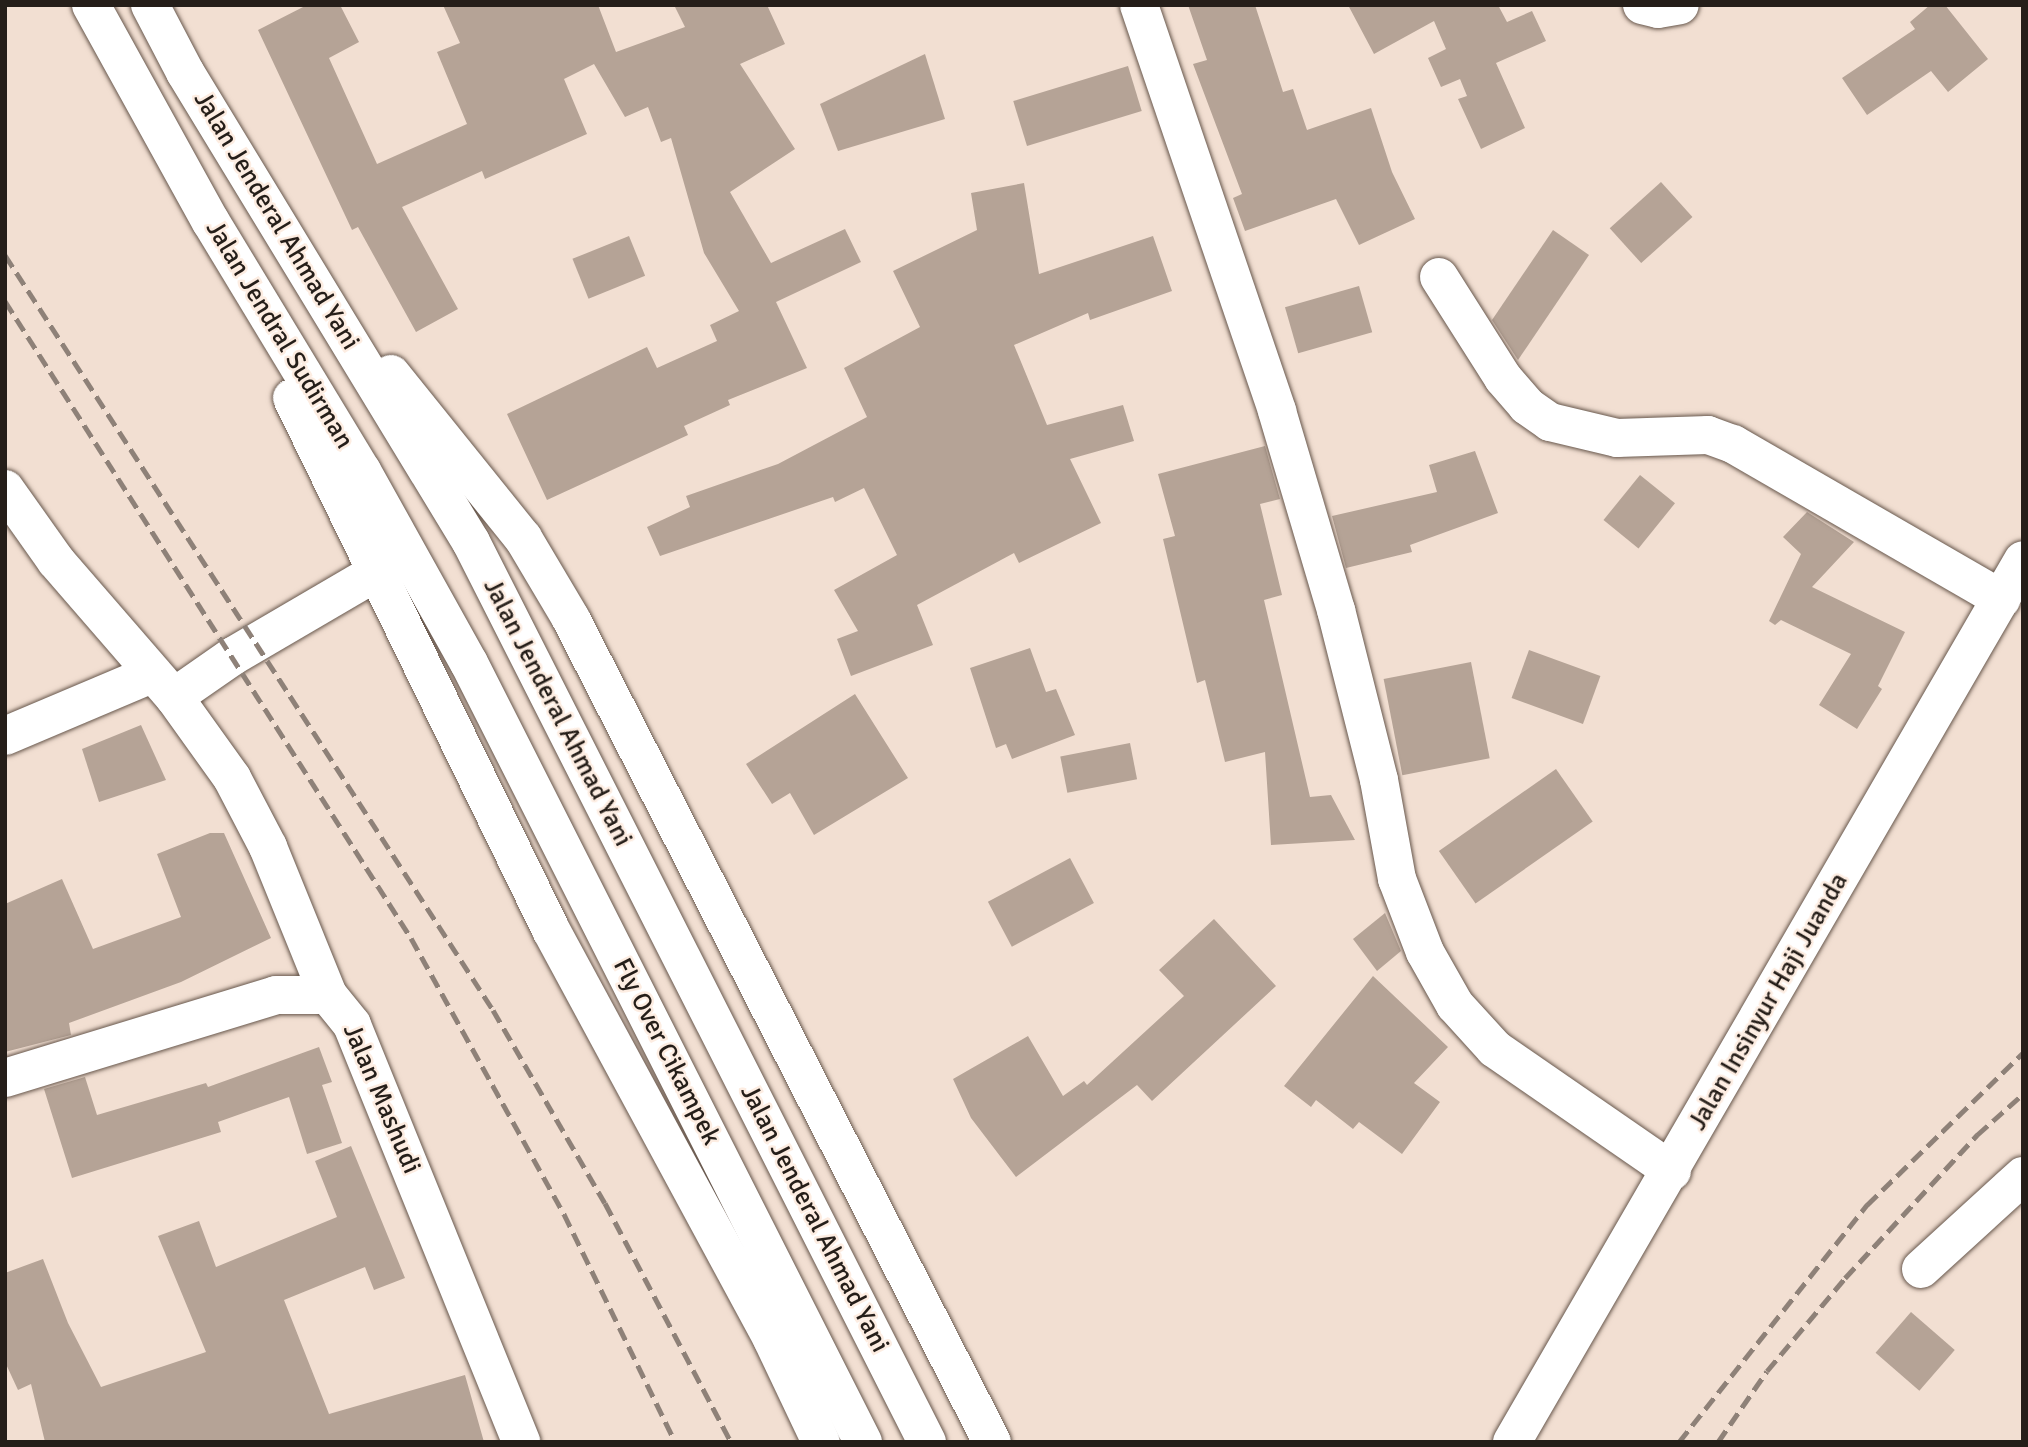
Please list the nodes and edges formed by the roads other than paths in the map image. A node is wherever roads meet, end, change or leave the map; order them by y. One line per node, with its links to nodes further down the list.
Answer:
1 (91, 5): 6 (main road, Jalan Jendral Sudirman)
2 (150, 5): 8 (main road, Jalan Jenderal Ahmad Yani)
3 (1139, 5): 18 (main road)
4 (1642, 5): 5 (main road)
5 (1680, 5)
6 (211, 222): 11 (main road); 13 (main road, Jalan Jendral Sudirman)
7 (1439, 277): 12 (main road)
8 (323, 296): 24 (main road, Jalan Jenderal Ahmad Yani); 25 (main road)
9 (5, 489): 14 (main road)
10 (2023, 560): 12 (main road, Jalan Insinyur Haji Juanda)
11 (375, 573): 14 (main road); 22 (main road)
12 (2001, 598): 18 (main road, Jalan Insinyur Haji Juanda)
13 (469, 663): 23 (main road, Fly Over Cikampek)
14 (163, 686): 15 (main road); 16 (main road)
15 (5, 736)
16 (328, 995): 17 (main road, Jalan Mashudi); 21 (main road, Jalan Mashudi)
17 (5, 1078)
18 (1672, 1171): 26 (main road, Jalan Insinyur Haji Juanda)
19 (2023, 1176): 20 (main road)
20 (1921, 1269)
21 (521, 1442)
22 (821, 1442)
23 (863, 1442)
24 (927, 1442)
25 (992, 1442)
26 (1512, 1442)

